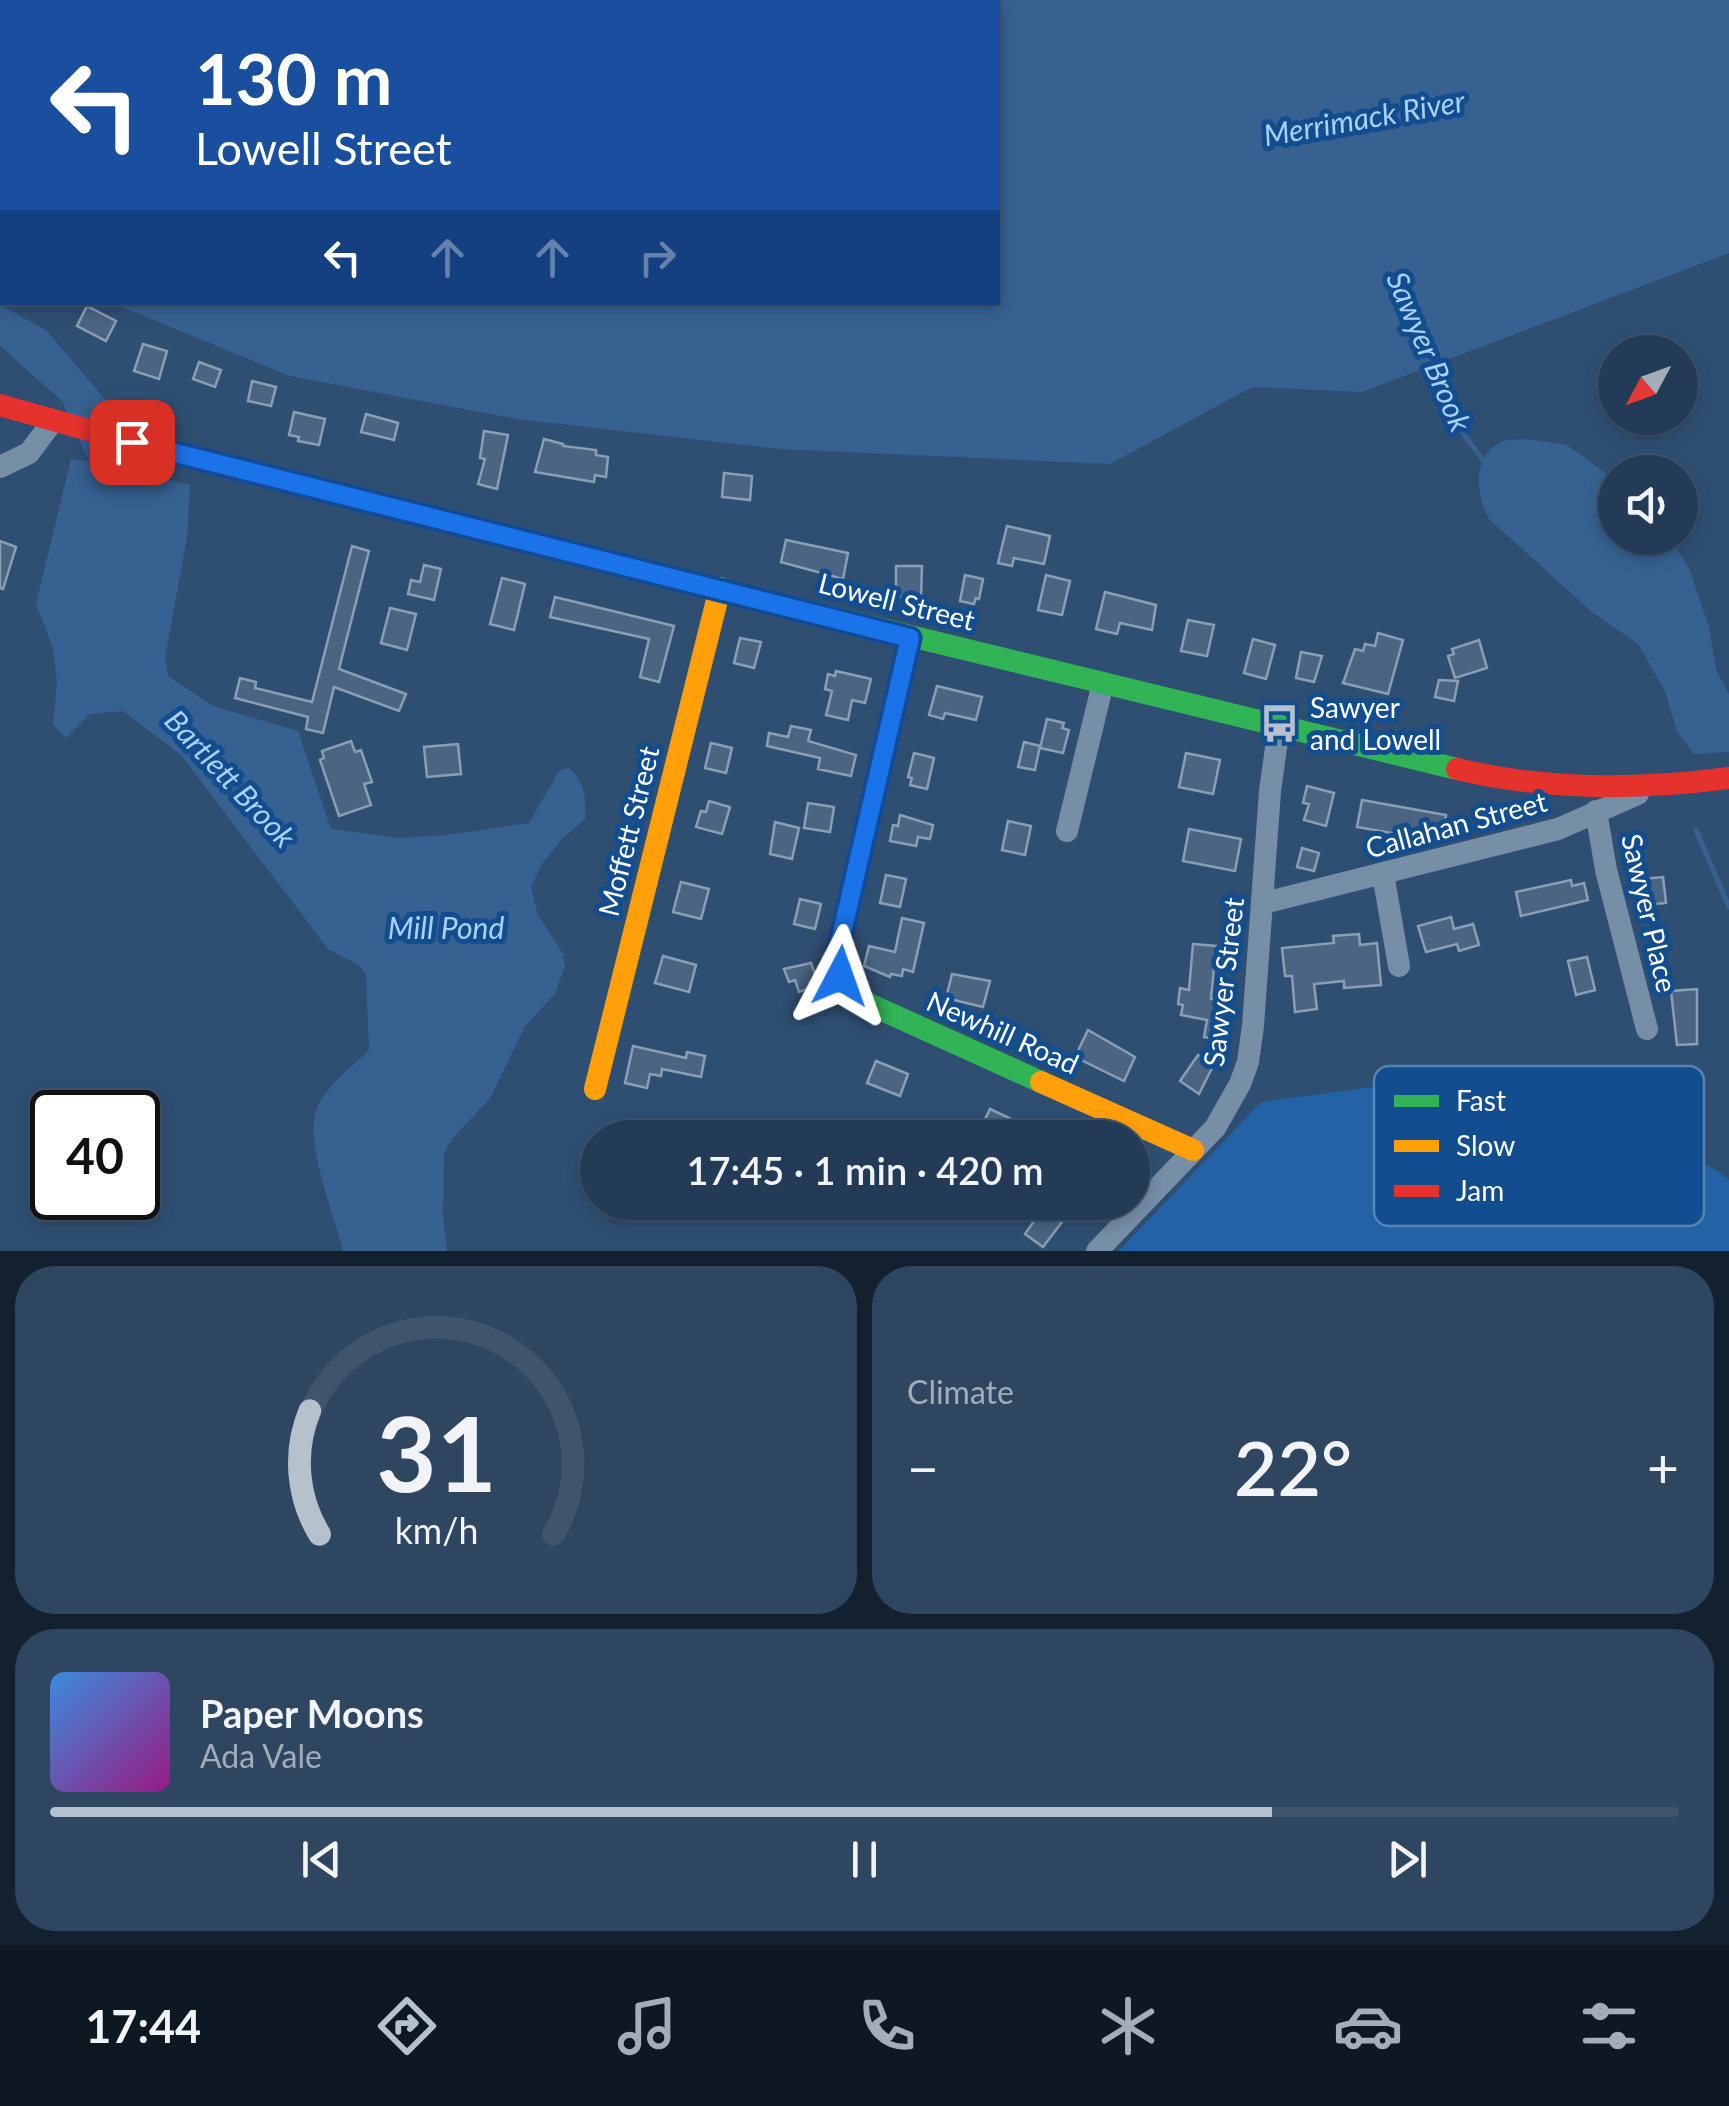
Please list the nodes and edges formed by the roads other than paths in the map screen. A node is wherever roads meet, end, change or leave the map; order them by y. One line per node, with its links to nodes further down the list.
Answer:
1 (0, 405): 2 (main road, Lowell Street)
2 (60, 423): 3 (street); 4 (main road, Lowell Street)
3 (0, 467)
4 (720, 588): 5 (main road, Lowell Street); 16 (main road, Moffett Street)
5 (910, 638): 6 (main road, Lowell Street); 17 (main road, Newhill Road)
6 (1103, 683): 7 (main road, Lowell Street); 11 (street)
7 (1278, 726): 9 (main road, Lowell Street); 13 (street, Sawyer Street)
8 (1729, 778): 9 (main road, Lowell Street)
9 (1658, 786): 10 (street, Callahan Street)
10 (1596, 810): 12 (street, Callahan Street); 15 (street, Sawyer Place)
11 (1067, 831)
12 (1383, 874): 13 (street, Callahan Street); 14 (street)
13 (1264, 904): 17 (street, Sawyer Street)
14 (1399, 966)
15 (1647, 1029)
16 (594, 1088)
17 (1193, 1150): 18 (street, Sawyer Street)
18 (1096, 1251)

